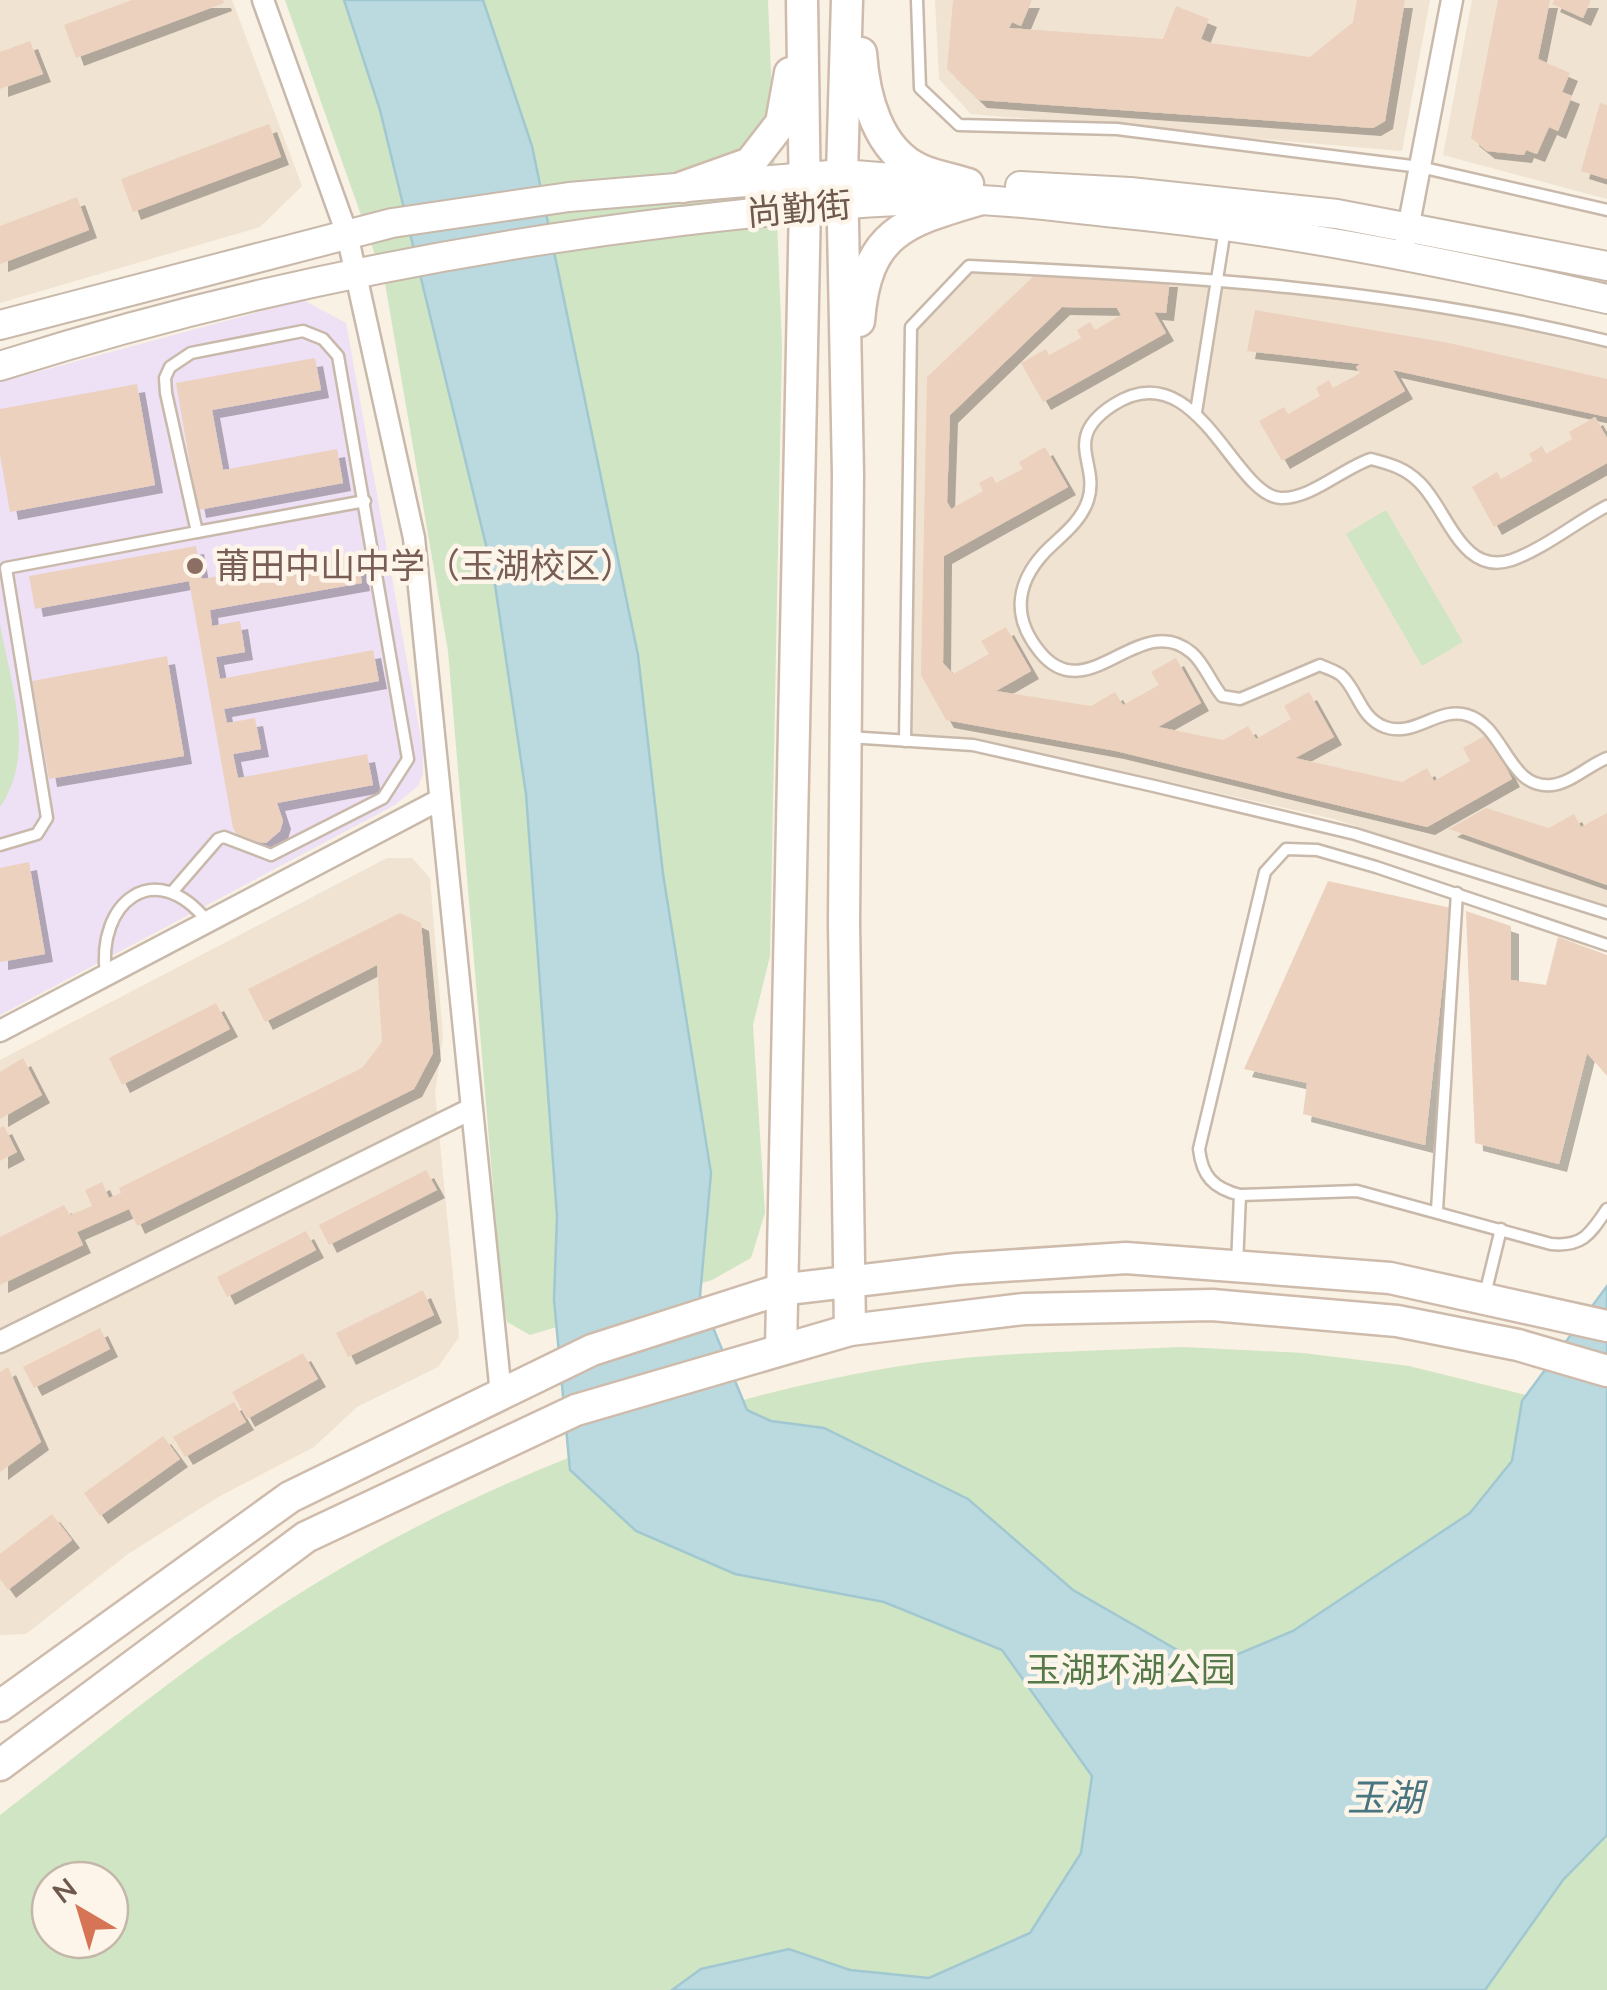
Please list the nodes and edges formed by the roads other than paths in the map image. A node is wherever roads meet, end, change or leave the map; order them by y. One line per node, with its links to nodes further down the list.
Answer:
1 (263, 0): 14 (street)
2 (799, 0): 8 (main road); 10 (main road)
3 (847, 0): 9 (main road)
4 (857, 0): 11 (main road)
5 (918, 0): 7 (lane)
6 (1452, 0): 7 (street)
7 (1420, 167): 12 (lane); 15 (street)
8 (682, 186): 10 (street, 尚勤街); 14 (street, 尚勤街)
9 (844, 189): 10 (street, 尚勤街); 11 (street, 尚勤街); 24 (main road)
10 (805, 191): 17 (street, 尚勤街); 47 (main road)
11 (972, 192): 13 (street, 尚勤街); 15 (street, 尚勤街); 24 (main road)
12 (1607, 210)
13 (1226, 224): 15 (street, 尚勤街); 18 (lane)
14 (347, 234): 17 (street); 20 (street, 尚勤街)
15 (1405, 241): 16 (street, 尚勤街); 19 (street, 尚勤街)
16 (1607, 266)
17 (352, 273): 22 (street, 尚勤街); 31 (street)
18 (1218, 277): 21 (lane); 23 (lane); 29 (lane)
19 (1607, 298)
20 (0, 326)
21 (1607, 341)
22 (0, 366)
23 (1196, 412): 26 (lane); 30 (lane)
24 (848, 474): 28 (main road)
25 (366, 502): 27 (lane); 27 (lane); 33 (lane)
26 (1607, 506)
27 (197, 532): 32 (lane)
28 (846, 737): 29 (lane); 46 (main road)
29 (905, 740): 35 (lane)
30 (1607, 758)
31 (439, 800): 36 (street); 40 (street)
32 (0, 845)
33 (173, 891): 36 (lane); 38 (lane)
34 (1457, 893): 37 (lane); 41 (lane); 43 (lane)
35 (1607, 913)
36 (207, 922): 38 (street)
37 (1607, 945)
38 (106, 975): 39 (street)
39 (0, 1030)
40 (469, 1110): 51 (street); 54 (street)
41 (1240, 1195): 43 (lane); 45 (lane)
42 (1607, 1209): 44 (lane)
43 (1437, 1210): 44 (lane)
44 (1501, 1229): 48 (lane)
45 (1237, 1266): 46 (main road); 48 (main road)
46 (850, 1282): 47 (main road); 50 (main road)
47 (779, 1290): 52 (main road); 54 (main road)
48 (1484, 1296): 49 (main road)
49 (1607, 1326)
50 (850, 1330): 52 (main road); 53 (main road)
51 (0, 1342)
52 (781, 1349): 56 (main road)
53 (1607, 1370)
54 (501, 1394): 55 (main road)
55 (0, 1705)
56 (0, 1765)

